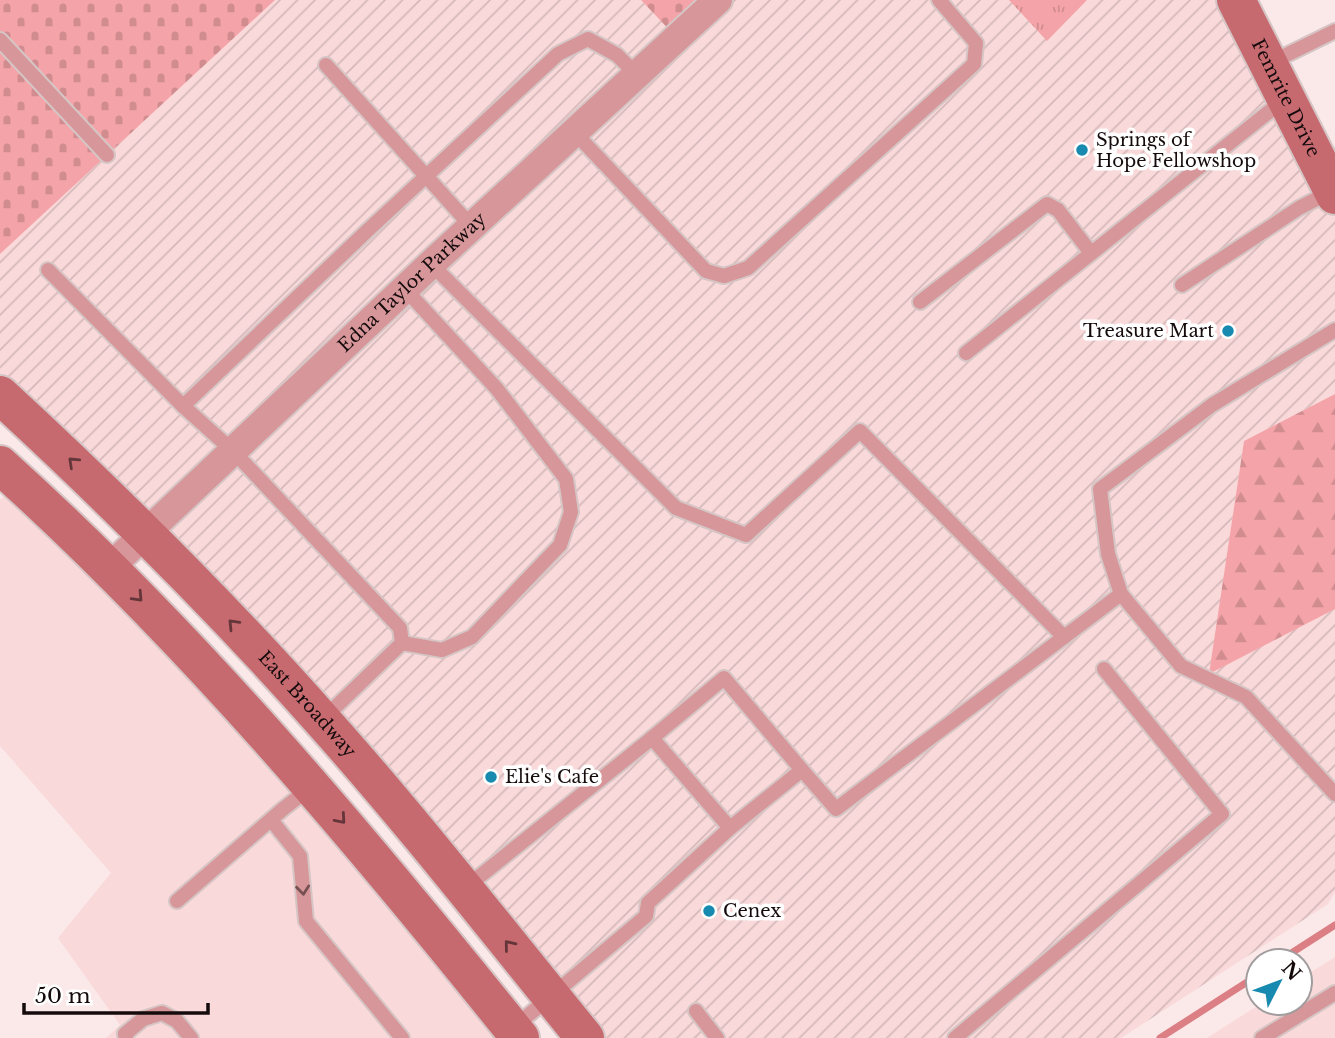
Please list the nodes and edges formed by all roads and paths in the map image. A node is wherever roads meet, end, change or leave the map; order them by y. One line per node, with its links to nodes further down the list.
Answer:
1 (718, 0): 8 (street, Edna Taylor Parkway)
2 (939, 0): 10 (lane)
3 (1237, 0): 6 (street, Femrite Drive)
4 (1335, 31): 6 (lane)
5 (0, 40): 11 (lane)
6 (1268, 63): 9 (street, Femrite Drive)
7 (326, 65): 12 (lane)
8 (637, 75): 10 (street, Edna Taylor Parkway); 12 (lane)
9 (1286, 99): 13 (street, Femrite Drive); 15 (lane)
10 (575, 133): 14 (street, Edna Taylor Parkway)
11 (107, 155)
12 (426, 177): 14 (lane); 24 (lane)
13 (1334, 193): 18 (lane)
14 (472, 227): 16 (street, Edna Taylor Parkway)
15 (1091, 253): 20 (lane); 22 (lane)
16 (431, 264): 19 (street, Edna Taylor Parkway); 30 (lane)
17 (48, 270): 24 (lane)
18 (1182, 285)
19 (405, 289): 25 (street, Edna Taylor Parkway); 31 (lane)
20 (920, 303)
21 (1335, 330): 29 (lane)
22 (966, 354)
23 (0, 395): 27 (street, East Broadway, one-way to 23)
24 (183, 406): 25 (lane)
25 (233, 452): 27 (street, Edna Taylor Parkway); 31 (lane)
26 (0, 465): 28 (street)
27 (146, 534): 28 (street, Edna Taylor Parkway); 33 (street, East Broadway, one-way to 27)
28 (110, 567): 36 (street, one-way to 36)
29 (1121, 594): 30 (lane); 37 (lane)
30 (1064, 637): 35 (lane)
31 (402, 643): 33 (lane)
32 (1104, 669): 51 (lane)
33 (322, 720): 40 (street, East Broadway)
34 (653, 738): 35 (lane); 39 (lane); 40 (lane)
35 (802, 770): 39 (lane)
36 (312, 786): 38 (lane); 45 (street, one-way to 45)
37 (1335, 794)
38 (272, 821): 41 (lane); 48 (lane, one-way to 48)
39 (730, 828): 43 (lane)
40 (463, 890): 43 (street, East Broadway, one-way to 40)
41 (177, 901)
42 (1335, 993): 52 (lane)
43 (552, 998): 45 (lane); 49 (street, East Broadway)
44 (696, 1011): 50 (lane)
45 (511, 1035)
46 (126, 1038): 47 (lane)
47 (191, 1038)
48 (402, 1038)
49 (585, 1038)
50 (717, 1038)
51 (955, 1038)
52 (1262, 1038)

